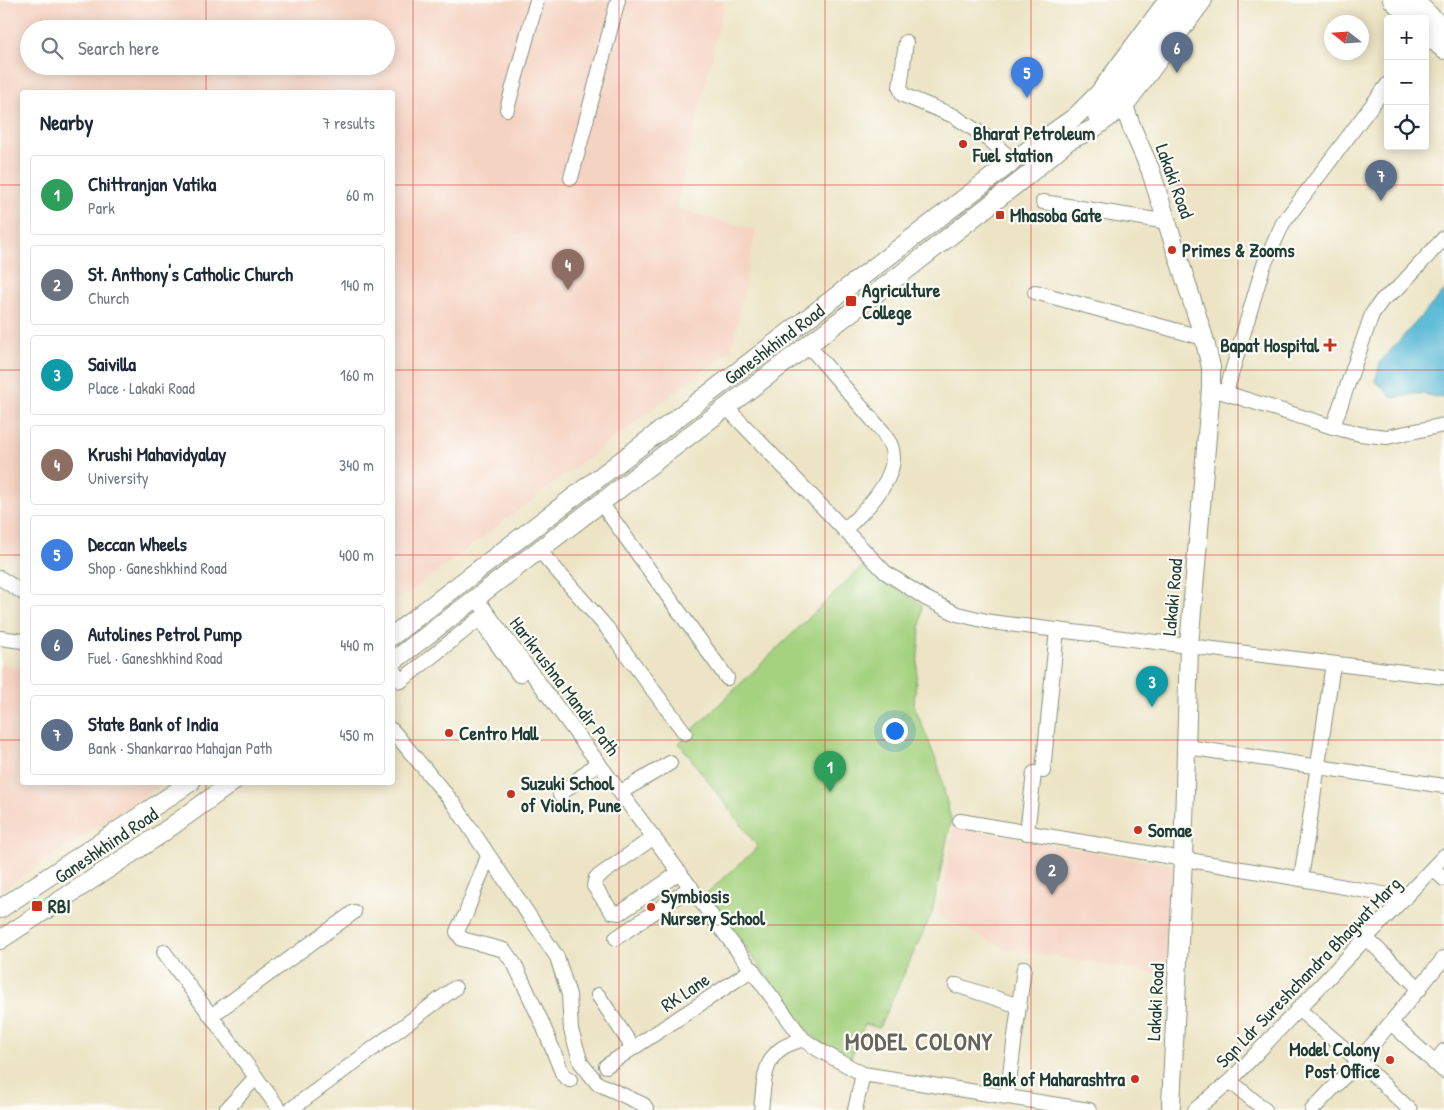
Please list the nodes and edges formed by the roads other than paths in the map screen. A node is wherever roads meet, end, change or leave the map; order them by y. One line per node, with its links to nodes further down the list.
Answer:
1 (537, 0): 16 (street)
2 (618, 0): 19 (street)
3 (1153, 0): 17 (main road, Ganeshkhind Road)
4 (1168, 0): 17 (main road)
5 (1185, 0): 17 (main road)
6 (1203, 0): 15 (main road, Ganeshkhind Road)
7 (1392, 0): 9 (main road)
8 (1414, 0): 10 (main road)
9 (1408, 15)
10 (1444, 29)
11 (1429, 36): 13 (main road)
12 (906, 42): 18 (street)
13 (1444, 50)
14 (1384, 89): 26 (street)
15 (1124, 106): 17 (main road, Ganeshkhind Road); 21 (main road, Lakaki Road)
16 (507, 109)
17 (1062, 136): 18 (main road, Ganeshkhind Road); 25 (main road, Ganeshkhind Road)
18 (1013, 161): 37 (main road, Ganeshkhind Road)
19 (571, 178)
20 (1044, 202): 21 (street)
21 (1168, 222): 24 (main road, Lakaki Road)
22 (1444, 238): 29 (street)
23 (1035, 292): 24 (street)
24 (1204, 338): 26 (main road, Lakaki Road)
25 (808, 345): 27 (main road, Ganeshkhind Road); 31 (street)
26 (1219, 391): 29 (street); 40 (main road, Lakaki Road)
27 (726, 407): 30 (main road, Ganeshkhind Road); 31 (street)
28 (1444, 425): 29 (street)
29 (1333, 427)
30 (601, 502): 32 (main road, Ganeshkhind Road); 46 (street)
31 (844, 530): 36 (street)
32 (539, 550): 35 (main road, Ganeshkhind Road); 47 (street)
33 (0, 578): 34 (street)
34 (20, 591)
35 (476, 598): 41 (main road, Ganeshkhind Road); 43 (street, Harikrushna Mandir Path)
36 (1057, 630): 40 (street); 59 (street)
37 (395, 634)
38 (0, 638): 39 (street)
39 (20, 641)
40 (1189, 646): 42 (street); 49 (main road, Lakaki Road)
41 (395, 660)
42 (1333, 664): 45 (street); 52 (street)
43 (527, 667): 44 (street); 50 (street, Harikrushna Mandir Path)
44 (395, 673)
45 (1444, 677)
46 (727, 678)
47 (685, 733)
48 (395, 734): 61 (street)
49 (1187, 747): 52 (street); 63 (main road, Lakaki Road)
50 (598, 762): 56 (street, Harikrushna Mandir Path); 57 (street)
51 (670, 762): 56 (street)
52 (1318, 767): 55 (street); 66 (street)
53 (186, 785): 70 (main road, Ganeshkhind Road)
54 (229, 785): 74 (main road, Ganeshkhind Road)
55 (1444, 786)
56 (621, 792): 60 (street, Harikrushna Mandir Path)
57 (560, 795)
58 (960, 821): 59 (street)
59 (1027, 833): 63 (street)
60 (654, 837): 65 (street, Harikrushna Mandir Path); 65 (street)
61 (488, 856): 95 (street); 103 (street)
62 (1444, 856): 64 (street, Sqn Ldr Sureshchandra Bhagwat Marg)
63 (1182, 859): 66 (street); 99 (main road, Lakaki Road)
64 (1433, 868): 67 (street); 69 (street, Sqn Ldr Sureshchandra Bhagwat Marg)
65 (680, 872): 68 (street, Harikrushna Mandir Path)
66 (1301, 879): 69 (street)
67 (1444, 879)
68 (691, 887): 72 (street); 78 (street, Harikrushna Mandir Path)
69 (1405, 898): 73 (street, Sqn Ldr Sureshchandra Bhagwat Marg)
70 (0, 909)
71 (354, 912): 85 (street)
72 (616, 938)
73 (1366, 938): 81 (street); 84 (street, Sqn Ldr Sureshchandra Bhagwat Marg)
74 (0, 940)
75 (164, 952): 85 (street)
76 (1444, 958): 81 (street)
77 (1024, 968): 83 (street)
78 (753, 969): 87 (street, Harikrushna Mandir Path); 88 (street, RK Lane)
79 (956, 985): 83 (street)
80 (456, 988): 102 (street)
81 (1420, 989): 86 (street)
82 (598, 995): 88 (street)
83 (1019, 1006): 97 (street)
84 (1298, 1009): 90 (street); 96 (street, Sqn Ldr Sureshchandra Bhagwat Marg)
85 (211, 1016): 94 (street)
86 (1390, 1023): 90 (street); 92 (street)
87 (803, 1039): 93 (street, Harikrushna Mandir Path); 104 (street)
88 (636, 1047): 91 (street, RK Lane)
89 (1444, 1051): 92 (street)
90 (1359, 1061): 109 (street); 110 (street)
91 (606, 1066)
92 (1439, 1067)
93 (863, 1074): 97 (street, Harikrushna Mandir Path); 105 (street)
94 (256, 1077): 100 (street); 101 (street)
95 (570, 1080)
96 (1230, 1081): 107 (street, Sqn Ldr Sureshchandra Bhagwat Marg); 108 (street)
97 (1007, 1097): 98 (street, Harikrushna Mandir Path)
98 (1034, 1106): 106 (street, Harikrushna Mandir Path)
99 (1173, 1108)
100 (226, 1110)
101 (280, 1110)
102 (290, 1110)
103 (647, 1110)
104 (761, 1110)
105 (855, 1110)
106 (1089, 1110)
107 (1195, 1110)
108 (1265, 1110)
109 (1312, 1110)
110 (1410, 1110)

